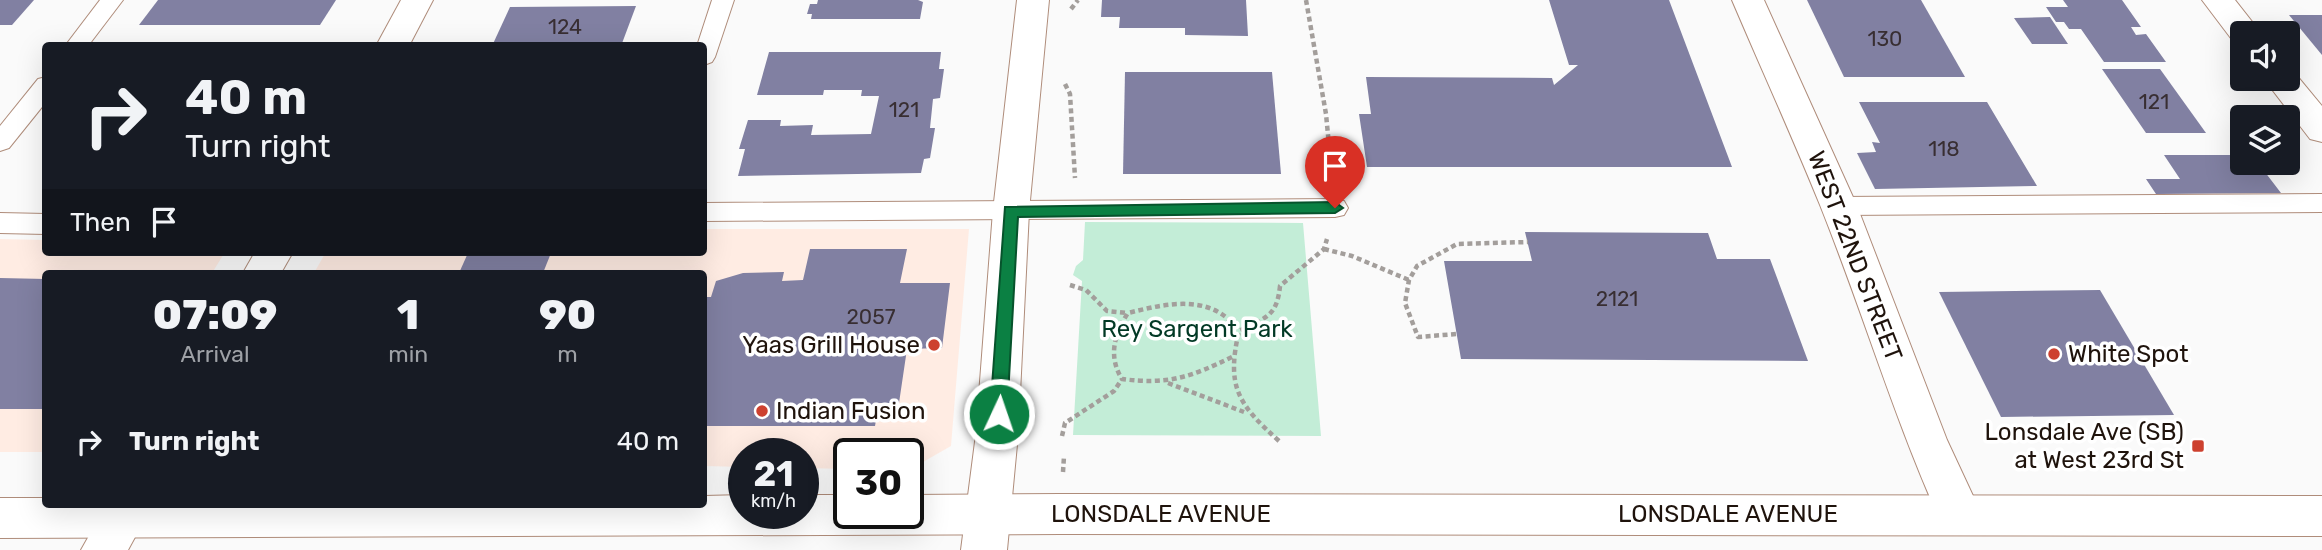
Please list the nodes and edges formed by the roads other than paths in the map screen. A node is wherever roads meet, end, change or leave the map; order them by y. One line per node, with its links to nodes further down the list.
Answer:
1 (112, 0): 8 (lane)
2 (417, 0): 9 (main road)
3 (723, 0): 10 (lane)
4 (1033, 0): 18 (main road)
5 (1748, 0): 16 (main road, WEST 22ND STREET)
6 (2218, 0): 7 (main road)
7 (2235, 21)
8 (79, 42)
9 (394, 42)
10 (707, 48)
11 (42, 90): 14 (lane)
12 (2291, 91): 13 (main road)
13 (2322, 130)
14 (0, 142)
15 (2322, 203): 16 (lane)
16 (1839, 206): 22 (main road, WEST 22ND STREET)
17 (1335, 208): 18 (lane)
18 (1011, 211): 19 (lane); 26 (main road)
19 (707, 212)
20 (0, 223): 21 (lane)
21 (42, 224)
22 (1959, 513): 23 (main road, LONSDALE AVENUE); 26 (main road, LONSDALE AVENUE)
23 (2322, 516)
24 (0, 518): 25 (main road, LONSDALE AVENUE)
25 (119, 524): 26 (main road, LONSDALE AVENUE)
26 (986, 532)

